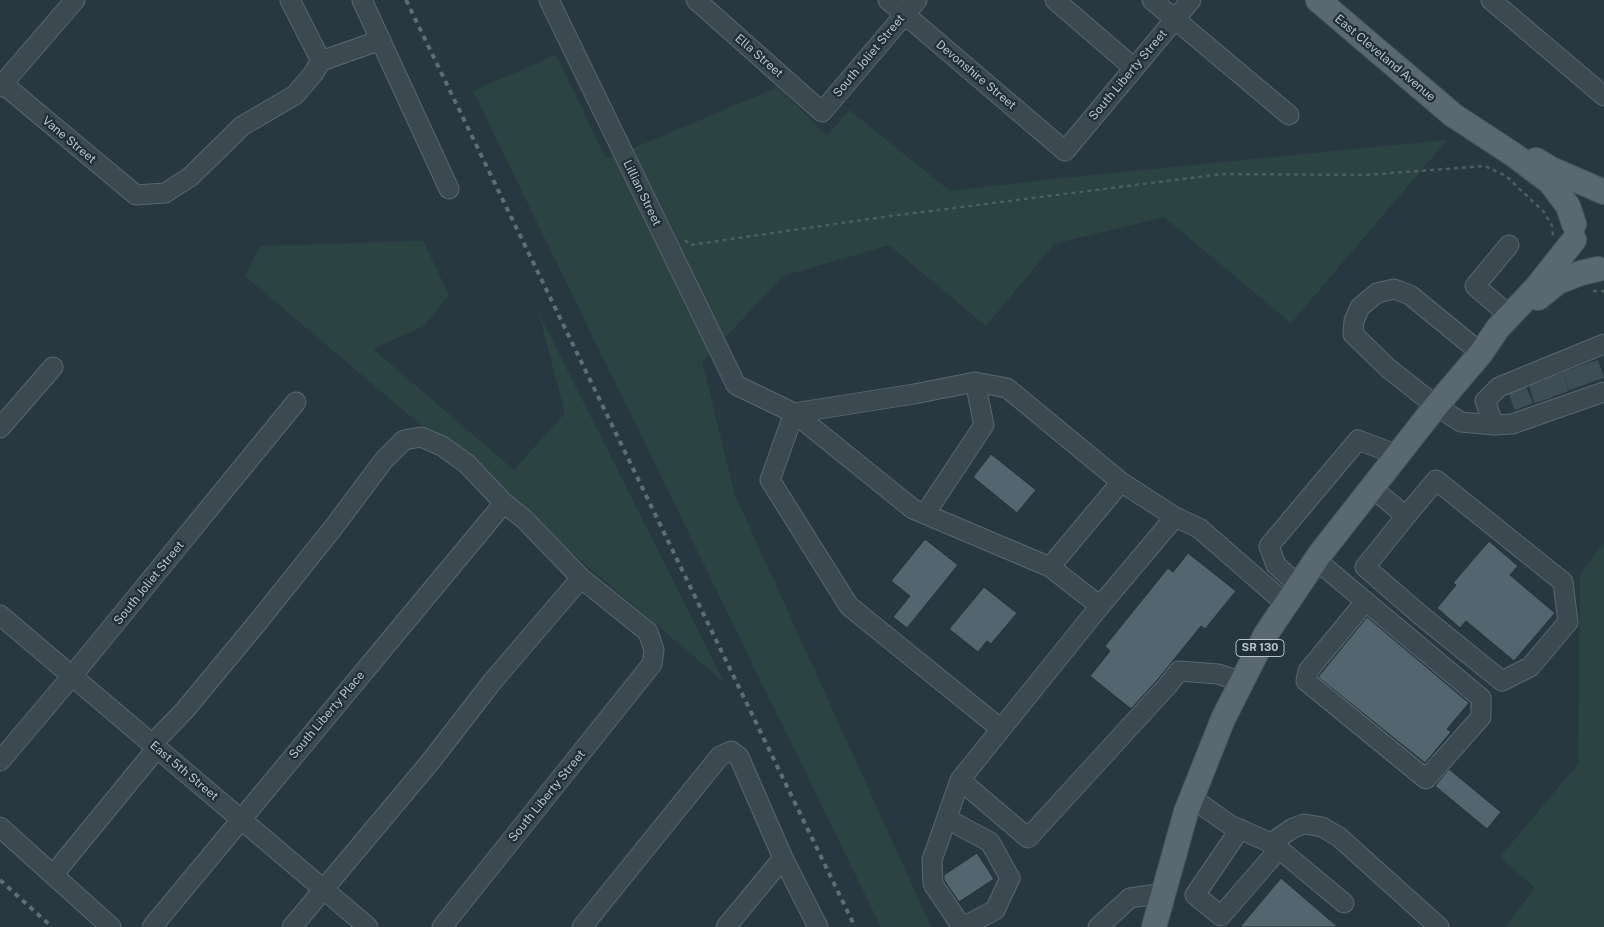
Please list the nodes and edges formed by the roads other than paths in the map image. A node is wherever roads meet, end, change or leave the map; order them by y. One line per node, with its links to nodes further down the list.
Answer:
1 (75, 0): 17 (street)
2 (290, 0): 15 (street)
3 (362, 0): 14 (street)
4 (549, 0): 38 (street, Lillian Street)
5 (696, 0): 19 (street, Ella Street)
6 (888, 0): 12 (street, Devonshire Street)
7 (1055, 0): 16 (street)
8 (1152, 0): 13 (street)
9 (1191, 0): 13 (street, South Liberty Street)
10 (1318, 0): 21 (main road, East Cleveland Avenue)
11 (1491, 0): 18 (street)
12 (911, 7): 19 (street, South Joliet Street); 22 (street, Devonshire Street)
13 (1175, 19): 16 (street, South Liberty Street); 20 (street)
14 (381, 40): 15 (street); 25 (street)
15 (321, 61): 17 (street, Vane Street)
16 (1134, 68): 22 (street, South Liberty Street)
17 (1, 85)
18 (1604, 96)
19 (822, 112)
20 (1289, 115)
21 (1453, 116): 24 (main road, East Cleveland Avenue); 27 (main road, East Cleveland Avenue)
22 (1065, 151)
23 (1604, 178): 24 (main road)
24 (1576, 179): 26 (main road, East Cleveland Avenue)
25 (449, 189)
26 (1604, 193): 27 (main road)
27 (1567, 236): 29 (main road, East Cleveland Avenue); 30 (main road)
28 (1509, 245): 30 (street)
29 (1601, 270): 32 (main road)
30 (1509, 315): 32 (main road)
31 (1604, 344): 39 (street)
32 (1481, 352): 37 (main road, SR 130); 37 (street)
33 (52, 367): 40 (street)
34 (975, 382): 38 (street); 42 (street); 45 (street)
35 (1592, 392): 39 (street)
36 (296, 402): 55 (street, South Joliet Street)
37 (1436, 406): 39 (street); 41 (main road, SR 130)
38 (794, 413): 45 (street); 57 (street)
39 (1494, 425)
40 (0, 428)
41 (1398, 455): 43 (main road, SR 130); 51 (street)
42 (1121, 482): 47 (street); 49 (street)
43 (1372, 488): 46 (street); 48 (main road, SR 130)
44 (504, 503): 50 (street); 58 (street); 63 (street, South Liberty Place)
45 (925, 514): 49 (street)
46 (1406, 516): 46 (street)
47 (1175, 517): 51 (street); 53 (street)
48 (1316, 560): 51 (main road, SR 130); 52 (street)
49 (1050, 567): 53 (street)
50 (581, 578): 69 (street); 76 (street, South Liberty Street)
51 (1293, 595): 56 (main road, SR 130)
52 (1365, 602): 52 (street)
53 (1100, 606): 57 (street)
54 (0, 614): 55 (street, East 5th Street)
55 (72, 676): 58 (street, East 5th Street); 59 (street, South Joliet Street)
56 (1242, 682): 60 (street); 61 (main road, SR 130)
57 (1001, 729): 60 (street)
58 (155, 746): 63 (street, East 5th Street); 68 (street)
59 (0, 762)
60 (960, 780): 62 (street)
61 (1192, 798): 65 (street); 70 (main road, SR 130)
62 (947, 819): 80 (street); 80 (street)
63 (240, 820): 69 (street, East 5th Street); 73 (street, South Liberty Place)
64 (0, 827): 68 (street)
65 (1240, 829): 66 (street); 66 (street)
66 (1275, 846): 71 (street); 83 (street)
67 (783, 858): 77 (street); 78 (street); 79 (street)
68 (53, 874): 72 (street)
69 (323, 890): 74 (street); 75 (street, East 5th Street)
70 (1163, 893): 81 (street); 82 (main road, SR 130)
71 (1344, 903)
72 (111, 927)
73 (152, 927)
74 (292, 927)
75 (368, 927)
76 (442, 927)
77 (582, 927)
78 (726, 927)
79 (818, 927)
80 (962, 927)
81 (1098, 927)
82 (1154, 927)
83 (1438, 927)

